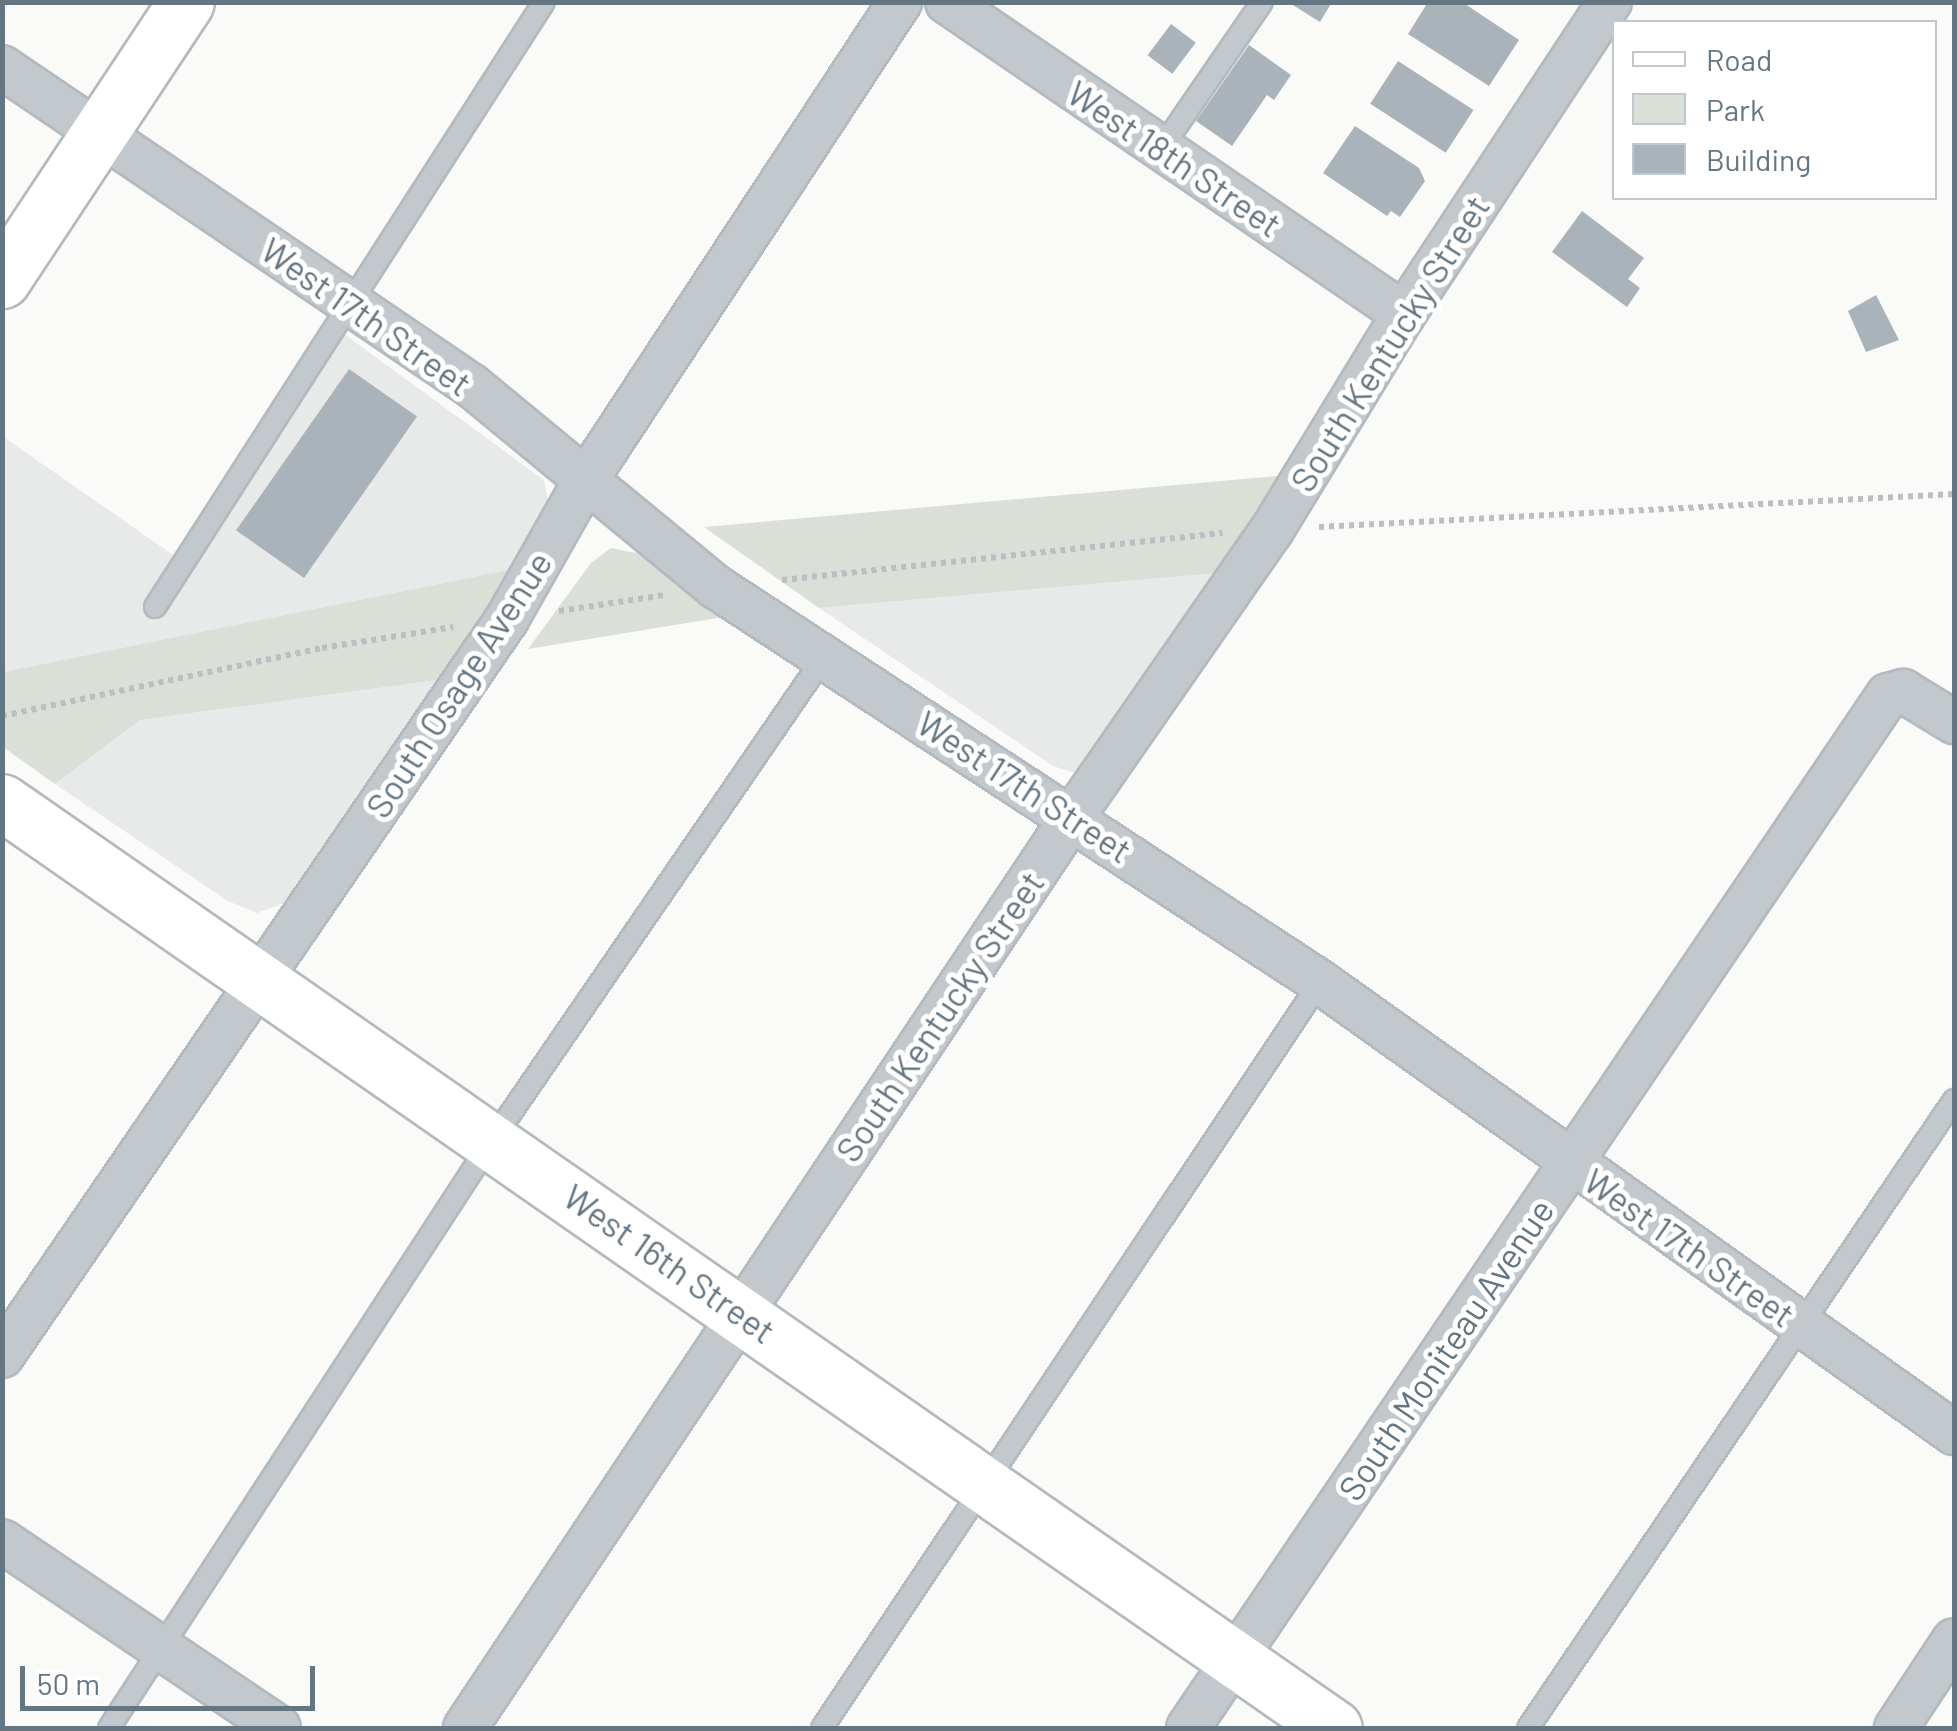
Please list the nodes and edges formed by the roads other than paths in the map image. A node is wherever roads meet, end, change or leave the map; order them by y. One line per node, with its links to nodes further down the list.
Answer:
1 (186, 2): 8 (main road)
2 (544, 2): 11 (lane)
3 (900, 2): 13 (street, South Osage Avenue)
4 (947, 2): 9 (street, West 18th Street)
5 (1262, 2): 9 (lane)
6 (1610, 2): 12 (street, South Kentucky Street)
7 (2, 68): 8 (street, West 17th Street)
8 (100, 134): 10 (main road); 11 (street, West 17th Street)
9 (1160, 148): 12 (street, West 18th Street)
10 (2, 280)
11 (350, 304): 13 (street, West 17th Street); 14 (lane)
12 (1404, 314): 18 (street, South Kentucky Street)
13 (584, 482): 15 (street, West 17th Street); 19 (street, South Osage Avenue)
14 (155, 607)
15 (824, 657): 18 (street, West 17th Street); 22 (lane)
16 (1954, 722): 23 (street, South Moniteau Avenue)
17 (2, 802): 19 (main road, West 16th Street)
18 (1073, 816): 20 (street, West 17th Street); 24 (street, South Kentucky Street)
19 (261, 976): 22 (main road, West 16th Street); 26 (street, South Osage Avenue)
20 (1320, 982): 23 (street, West 17th Street); 28 (lane)
21 (1954, 1100): 25 (lane)
22 (493, 1139): 24 (main road, West 16th Street); 31 (lane)
23 (1571, 1163): 25 (street, West 17th Street); 32 (street, South Moniteau Avenue)
24 (741, 1312): 28 (main road, West 16th Street); 35 (street, South Kentucky Street)
25 (1801, 1325): 27 (street, West 17th Street); 39 (lane)
26 (2, 1356)
27 (1954, 1434)
28 (986, 1484): 32 (main road, West 16th Street); 36 (lane)
29 (2, 1540): 31 (street)
30 (1954, 1640): 40 (street)
31 (161, 1649): 33 (lane); 34 (street)
32 (1235, 1659): 37 (street, South Moniteau Avenue); 38 (main road, West 16th Street)
33 (109, 1728)
34 (279, 1728)
35 (464, 1728)
36 (822, 1728)
37 (1188, 1728)
38 (1334, 1728)
39 (1528, 1728)
40 (1896, 1728)

